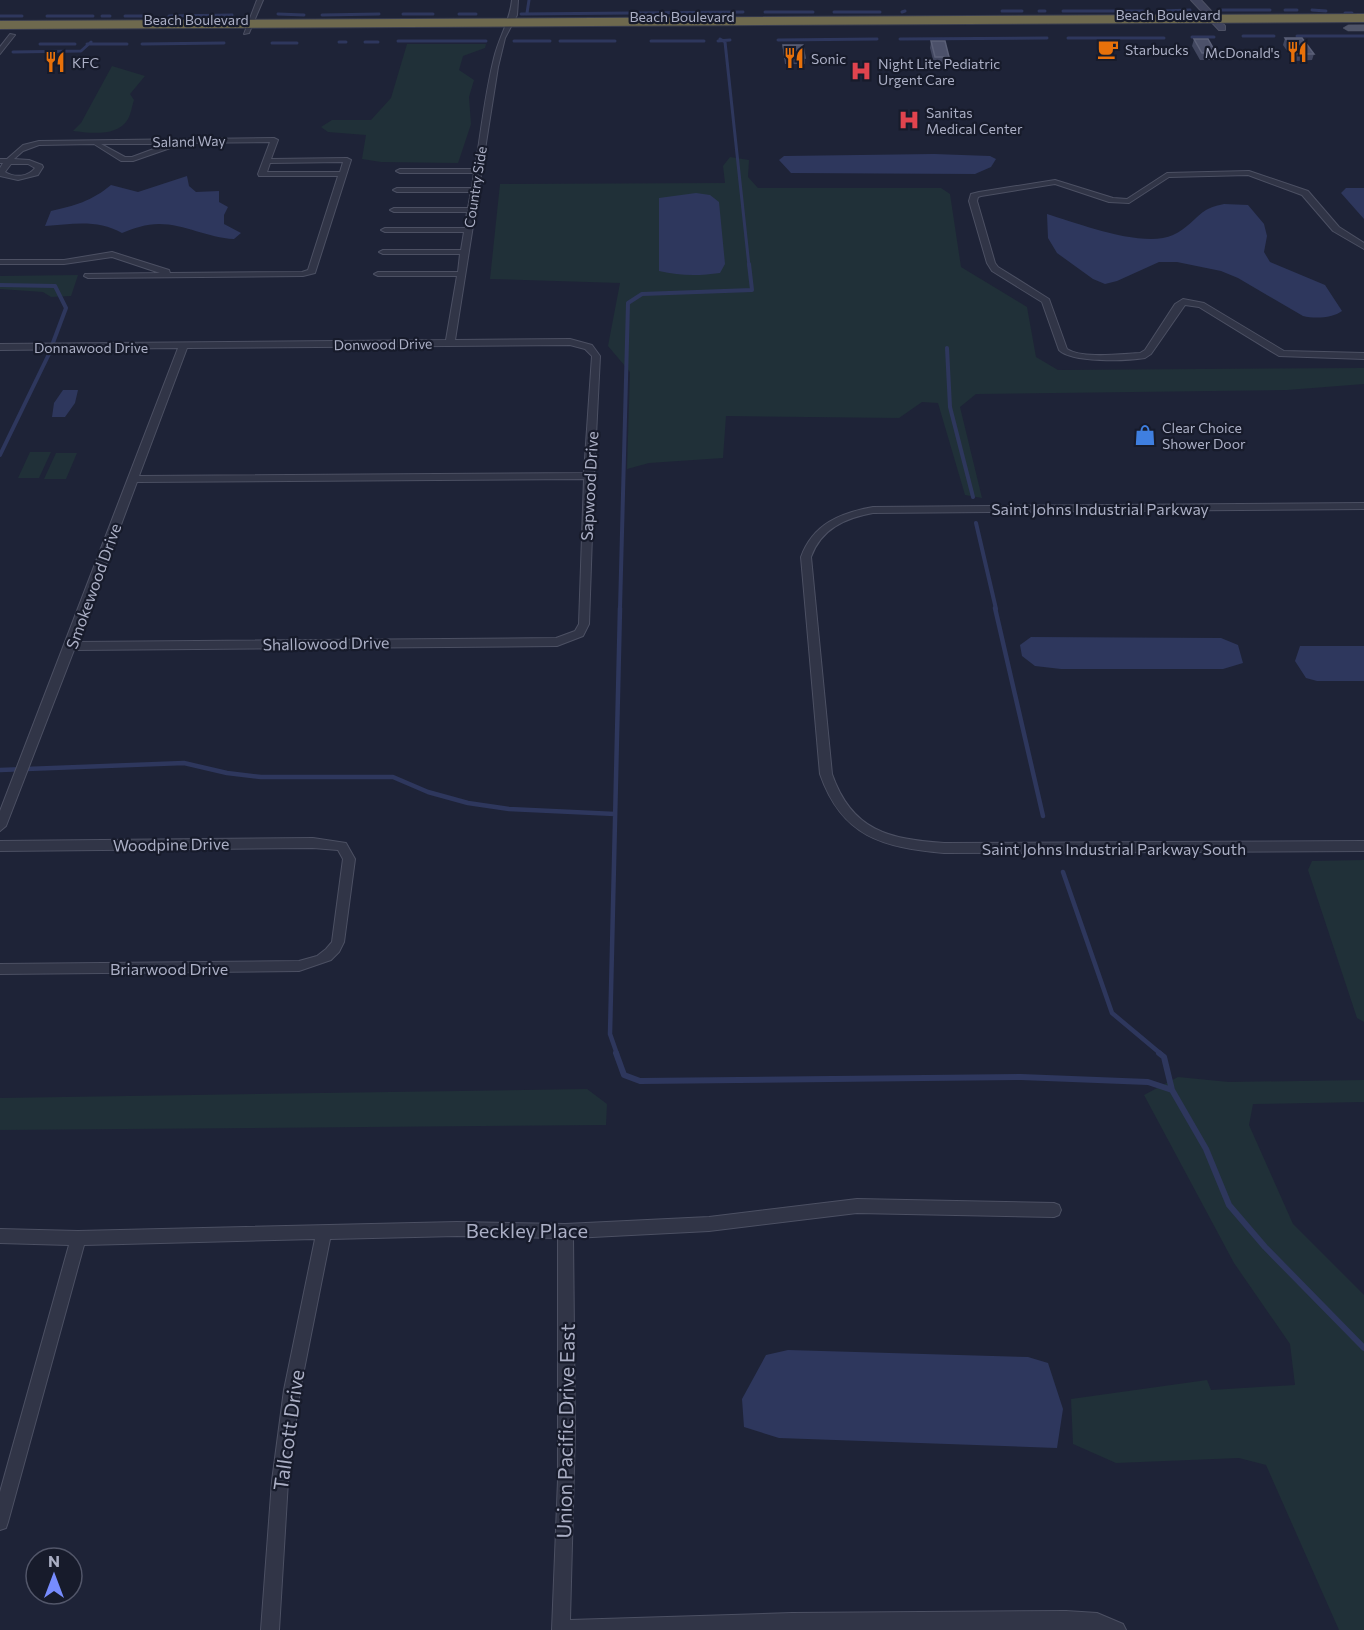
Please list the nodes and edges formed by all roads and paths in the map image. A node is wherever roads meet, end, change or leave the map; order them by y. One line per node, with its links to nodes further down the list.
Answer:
1 (260, 0): 10 (street)
2 (515, 0): 7 (street, Country Side)
3 (1196, 0): 5 (street)
4 (1364, 18): 5 (highway)
5 (1218, 24): 7 (highway, Beach Boulevard); 8 (highway, Beach Boulevard)
6 (0, 25): 10 (highway)
7 (508, 27): 10 (highway, Beach Boulevard); 18 (street, Country Side)
8 (1348, 28): 9 (main road, Beach Boulevard)
9 (1364, 28)
10 (248, 29): 11 (highway, Beach Boulevard)
11 (6, 35): 12 (street)
12 (0, 52)
13 (176, 141): 14 (street, Saland Way); 14 (street); 15 (street, Saland Way)
14 (98, 142): 16 (street, Saland Way)
15 (267, 161): 19 (street); 19 (street)
16 (2, 167)
17 (400, 171): 18 (street)
18 (478, 171): 21 (street, Country Side)
19 (343, 174): 32 (street)
20 (397, 190): 21 (street)
21 (474, 190): 23 (street, Country Side)
22 (394, 210): 23 (street)
23 (471, 210): 24 (street, Country Side)
24 (468, 230): 25 (street); 28 (street, Country Side)
25 (385, 231)
26 (1364, 247): 38 (street)
27 (383, 252): 28 (street)
28 (464, 252): 31 (street, Country Side)
29 (0, 262): 32 (street)
30 (378, 274): 31 (street)
31 (461, 274): 34 (street, Country Side)
32 (175, 275): 33 (street)
33 (88, 276)
34 (450, 343): 35 (street, Donwood Drive); 36 (street, Donwood Drive)
35 (583, 344): 39 (street, Sapwood Drive)
36 (183, 346): 37 (street, Donnawood Drive); 40 (street, Smokewood Drive)
37 (0, 347)
38 (1364, 356)
39 (589, 476): 40 (street); 43 (street, Sapwood Drive)
40 (133, 479): 44 (street, Smokewood Drive)
41 (1364, 506): 42 (street, Saint Johns Industrial Parkway)
42 (837, 520): 47 (street, Saint Johns Industrial Parkway South)
43 (579, 633): 44 (street, Shallowood Drive)
44 (71, 646): 45 (street, Smokewood Drive)
45 (0, 826)
46 (0, 846): 48 (street, Woodpine Drive)
47 (1364, 846)
48 (334, 952): 49 (street, Briarwood Drive)
49 (0, 969)
50 (1054, 1210): 51 (street, Beckley Place)
51 (565, 1231): 52 (street, Beckley Place); 57 (street, Union Pacific Drive East)
52 (324, 1232): 54 (street, Beckley Place); 56 (street, Tallcott Drive)
53 (0, 1236): 54 (street, Beckley Place)
54 (78, 1238): 55 (street)
55 (0, 1522)
56 (270, 1630)
57 (561, 1630): 58 (street)
58 (1117, 1630)

